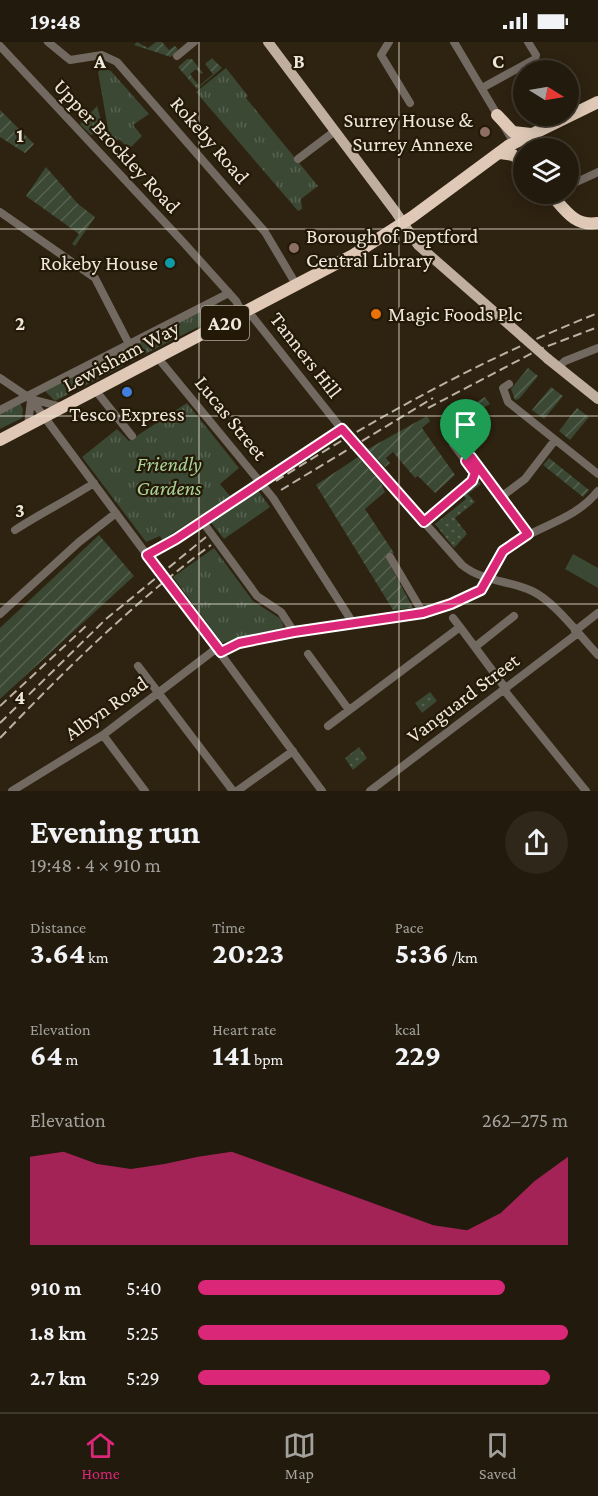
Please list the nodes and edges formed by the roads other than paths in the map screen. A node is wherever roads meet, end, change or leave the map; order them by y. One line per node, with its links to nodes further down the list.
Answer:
1 (48, 42): 9 (street, Upper Brockley Road)
2 (194, 42): 8 (street)
3 (268, 42): 14 (main road)
4 (389, 42): 12 (street)
5 (454, 42): 10 (street)
6 (528, 42): 10 (street)
7 (0, 46): 29 (street, Upper Brockley Road)
8 (177, 56)
9 (70, 60): 28 (street, Rokeby Road)
10 (482, 88): 13 (street)
11 (598, 102): 15 (highway, Lewisham Way / A20)
12 (410, 103)
13 (497, 115): 15 (highway); 17 (street)
14 (335, 131): 21 (street); 26 (main road)
15 (533, 134): 16 (highway, Lewisham Way / A20)
16 (525, 138)
17 (513, 141)
18 (513, 144): 19 (highway, Lewisham Way / A20)
19 (501, 153): 20 (highway); 26 (highway, Lewisham Way / A20)
20 (513, 155)
21 (298, 159)
22 (598, 172): 23 (street)
23 (579, 181)
24 (562, 204): 27 (highway)
25 (0, 212): 31 (street)
26 (403, 223): 28 (highway, Lewisham Way / A20); 34 (main road, bridge)
27 (598, 223)
28 (297, 286): 30 (highway, Lewisham Way / A20)
29 (229, 293): 30 (street, Tanners Hill); 31 (street, Lewisham Way)
30 (246, 313): 33 (highway, Lewisham Way / A20); 44 (street, Tanners Hill)
31 (129, 344): 38 (street, Lewisham Way)
32 (598, 348): 34 (street)
33 (158, 358): 37 (highway, Lewisham Way / A20); 51 (street, Lucas Street)
34 (558, 367): 39 (main road)
35 (0, 378): 38 (street)
36 (509, 384): 47 (street)
37 (96, 391): 40 (highway, Lewisham Way / A20); 45 (street)
38 (29, 398): 40 (street); 41 (street, Lewisham Way); 42 (street); 43 (street)
39 (598, 399)
40 (64, 408): 42 (highway, Lewisham Way / A20)
41 (0, 410)
42 (45, 417): 43 (highway, Lewisham Way / A20); 52 (street)
43 (28, 426): 46 (highway, Lewisham Way / A20)
44 (343, 431): 51 (street); 57 (street, Tanners Hill, bridge)
45 (132, 436)
46 (0, 440)
47 (555, 440): 50 (street); 54 (street)
48 (453, 444): 49 (street)
49 (466, 461): 54 (street); 57 (street)
50 (598, 474)
51 (260, 482): 56 (street); 68 (street, Lucas Street)
52 (94, 483): 55 (street); 58 (street)
53 (598, 491): 59 (street)
54 (501, 497): 59 (street)
55 (116, 513): 60 (street); 65 (street)
56 (202, 521): 60 (street); 70 (street)
57 (424, 522): 62 (street, Tanners Hill)
58 (15, 530)
59 (528, 534): 62 (street)
60 (147, 555): 73 (street, bridge)
61 (390, 557): 63 (street)
62 (489, 579): 63 (street, Albyn Road); 71 (street, Tanners Hill)
63 (423, 613): 68 (street, Albyn Road)
64 (598, 613): 71 (street, Vanguard Street)
65 (0, 614)
66 (514, 616): 72 (street)
67 (453, 618): 69 (street)
68 (353, 623): 70 (street, Albyn Road)
69 (460, 627): 72 (street); 79 (street)
70 (294, 632): 73 (street, Albyn Road)
71 (576, 632): 75 (street, Tanners Hill); 77 (street, Vanguard Street)
72 (475, 647): 77 (street)
73 (219, 650): 78 (street, Albyn Road); 82 (street)
74 (308, 654): 79 (street)
75 (598, 655)
76 (138, 666): 78 (street)
77 (505, 689): 87 (street, Vanguard Street); 88 (street)
78 (159, 692): 81 (street, Albyn Road); 85 (street)
79 (349, 710): 80 (street)
80 (327, 726)
81 (103, 735): 83 (street, Albyn Road); 84 (street)
82 (293, 751): 85 (street); 86 (street)
83 (12, 791)
84 (145, 791)
85 (235, 791)
86 (322, 791)
87 (370, 791)
88 (586, 791)

